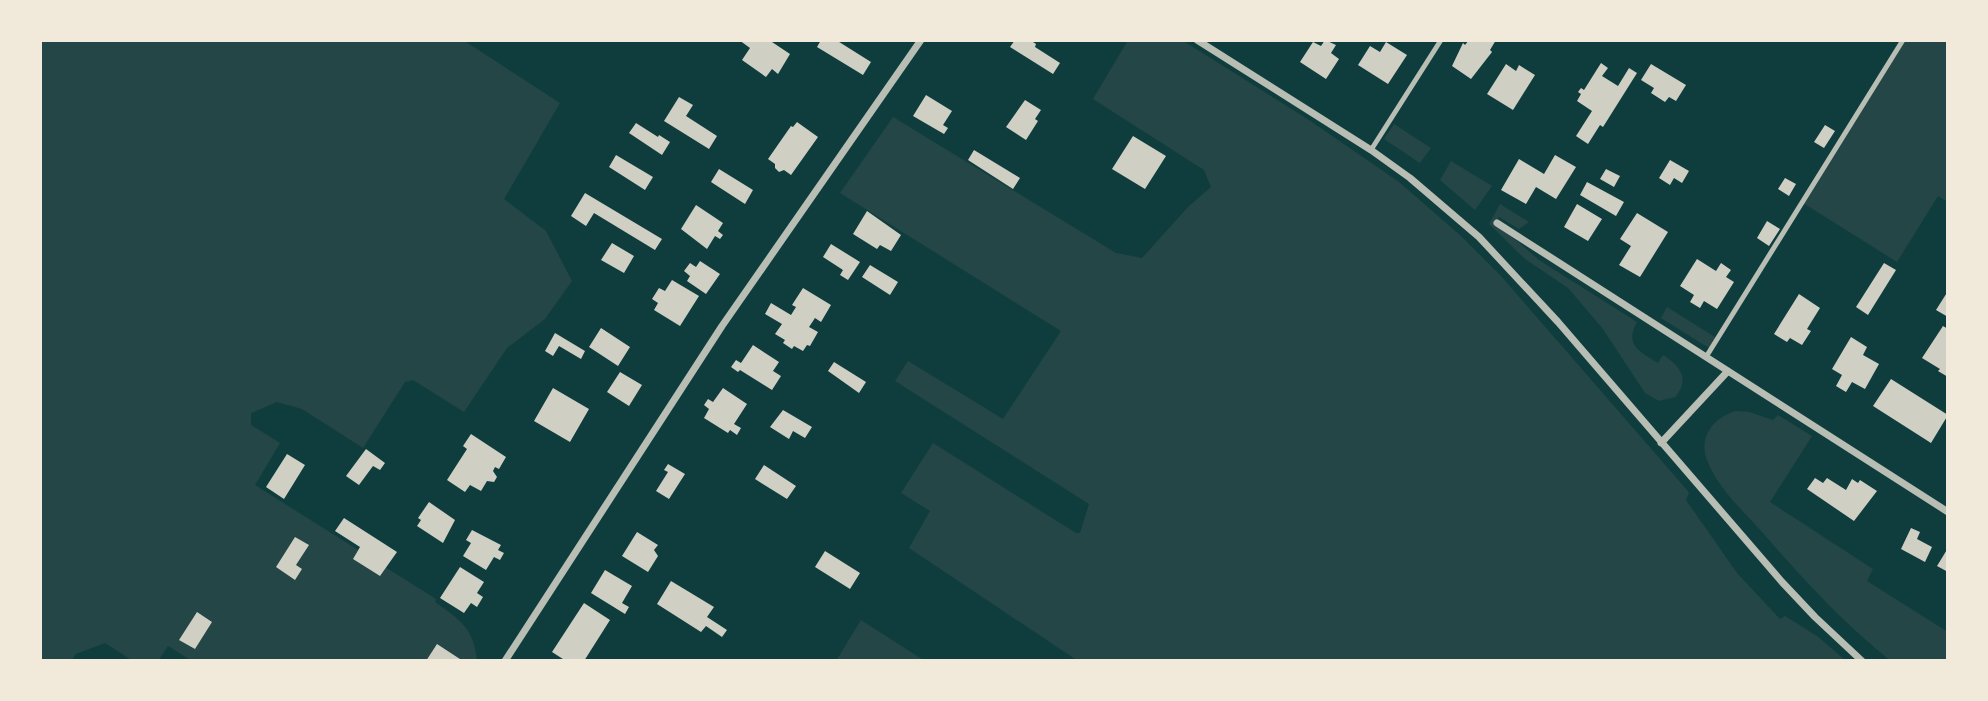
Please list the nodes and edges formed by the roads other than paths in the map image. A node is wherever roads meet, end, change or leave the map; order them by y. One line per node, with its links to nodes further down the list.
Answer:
1 (921, 40): 11 (street)
2 (1197, 40): 5 (street)
3 (1441, 40): 5 (lane)
4 (1903, 40): 7 (lane)
5 (1371, 150): 9 (street)
6 (1497, 223): 7 (street)
7 (1706, 357): 8 (street)
8 (1728, 371): 9 (street); 10 (street)
9 (1661, 443): 12 (street)
10 (1948, 512)
11 (505, 661)
12 (1862, 661)

